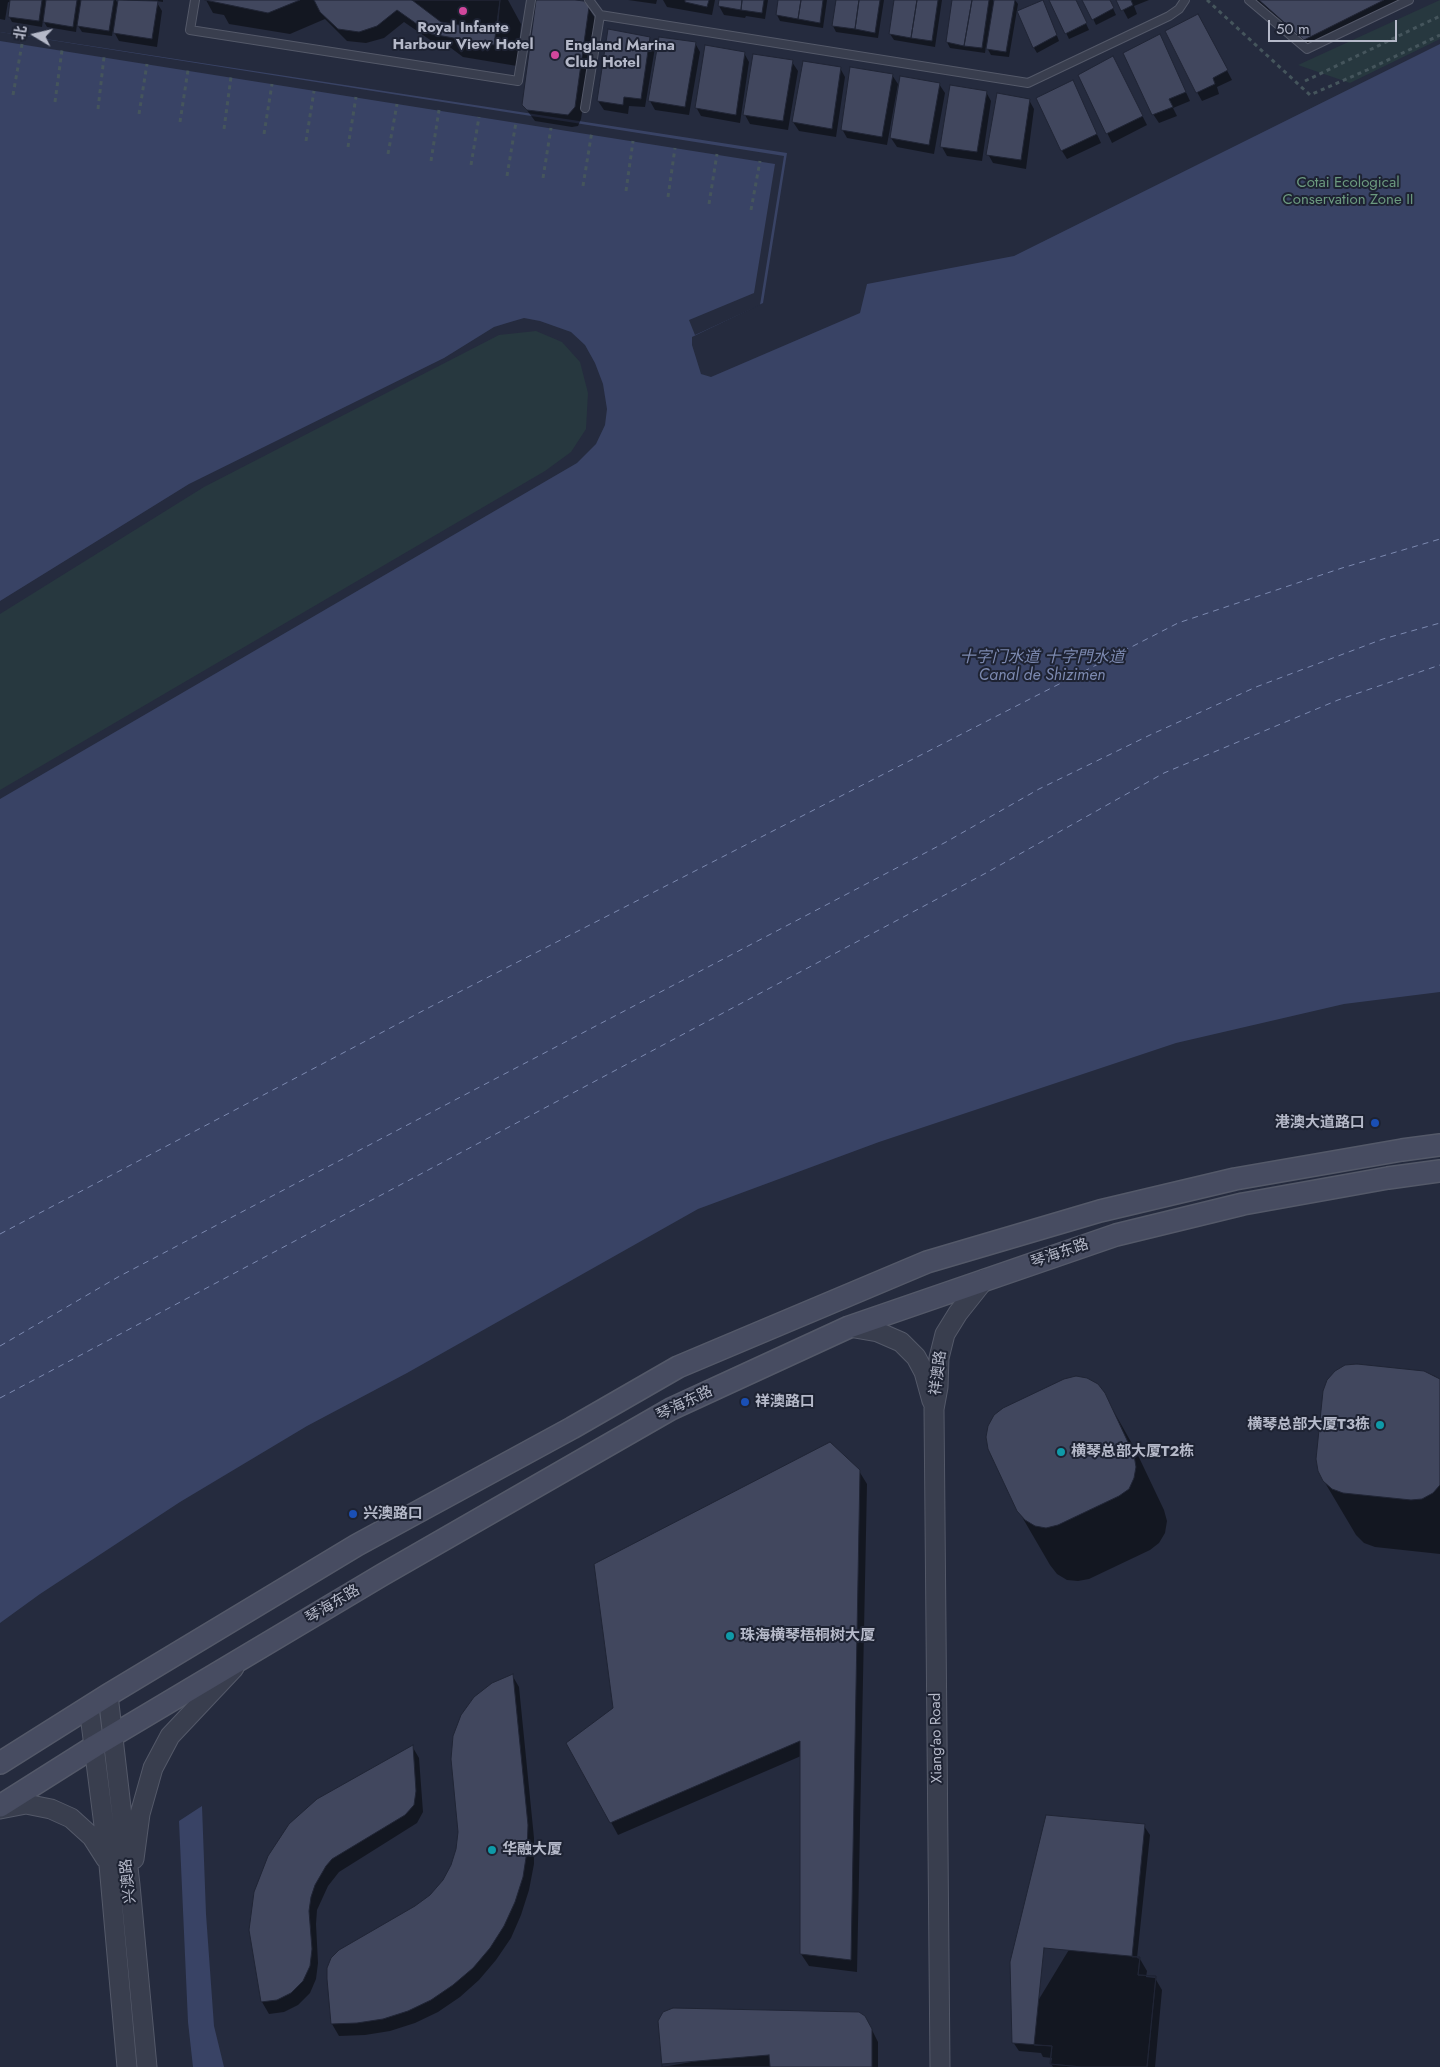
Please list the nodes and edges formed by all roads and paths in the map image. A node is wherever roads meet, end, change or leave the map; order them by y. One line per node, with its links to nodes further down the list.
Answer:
1 (195, 0): 2 (lane)
2 (531, 0)
3 (589, 0): 7 (lane)
4 (1185, 0): 7 (lane)
5 (1249, 0): 6 (lane)
6 (1409, 0)
7 (600, 15): 22 (lane)
8 (1440, 16): 15 (path)
9 (22, 44): 18 (path)
10 (62, 50): 20 (path)
11 (104, 57): 23 (path)
12 (147, 64): 25 (path)
13 (188, 70): 27 (path)
14 (231, 77): 30 (path)
15 (1305, 81)
16 (272, 84): 32 (path)
17 (314, 90): 33 (path)
18 (13, 95)
19 (356, 97): 35 (path)
20 (55, 102)
21 (397, 104): 37 (path)
22 (585, 108)
23 (98, 109)
24 (438, 110): 39 (path)
25 (139, 114)
26 (479, 117): 41 (path)
27 (180, 122)
28 (516, 122): 42 (path)
29 (551, 128): 43 (path)
30 (224, 129)
31 (592, 131): 44 (path)
32 (264, 134)
33 (306, 140)
34 (633, 141): 45 (path)
35 (348, 147)
36 (675, 148): 46 (path)
37 (388, 154)
38 (718, 154): 47 (path)
39 (431, 161)
40 (760, 161): 48 (path)
41 (471, 165)
42 (507, 176)
43 (543, 178)
44 (583, 186)
45 (626, 191)
46 (668, 197)
47 (709, 204)
48 (751, 210)
49 (1440, 1145): 55 (main road, 琴海东路)
50 (1440, 1171): 51 (main road, 琴海东路)
51 (986, 1279): 52 (main road, 琴海东路); 53 (street, 祥澳路)
52 (849, 1327): 53 (street, 祥澳路); 54 (main road, 琴海东路)
53 (934, 1410): 64 (street, Xiang'ao Road)
54 (240, 1662): 57 (main road, 琴海东路); 61 (street)
55 (108, 1695): 56 (main road, 琴海东路); 57 (street, 兴澳路)
56 (89, 1707): 57 (street, 兴澳路); 58 (main road, 琴海东路)
57 (104, 1742): 59 (main road, 琴海东路); 60 (street, 兴澳路); 61 (street, 兴澳路)
58 (0, 1763)
59 (0, 1808): 60 (street)
60 (109, 1865): 62 (street, 兴澳路)
61 (130, 1885): 63 (street, 兴澳路)
62 (126, 2067)
63 (148, 2067)
64 (940, 2067)

